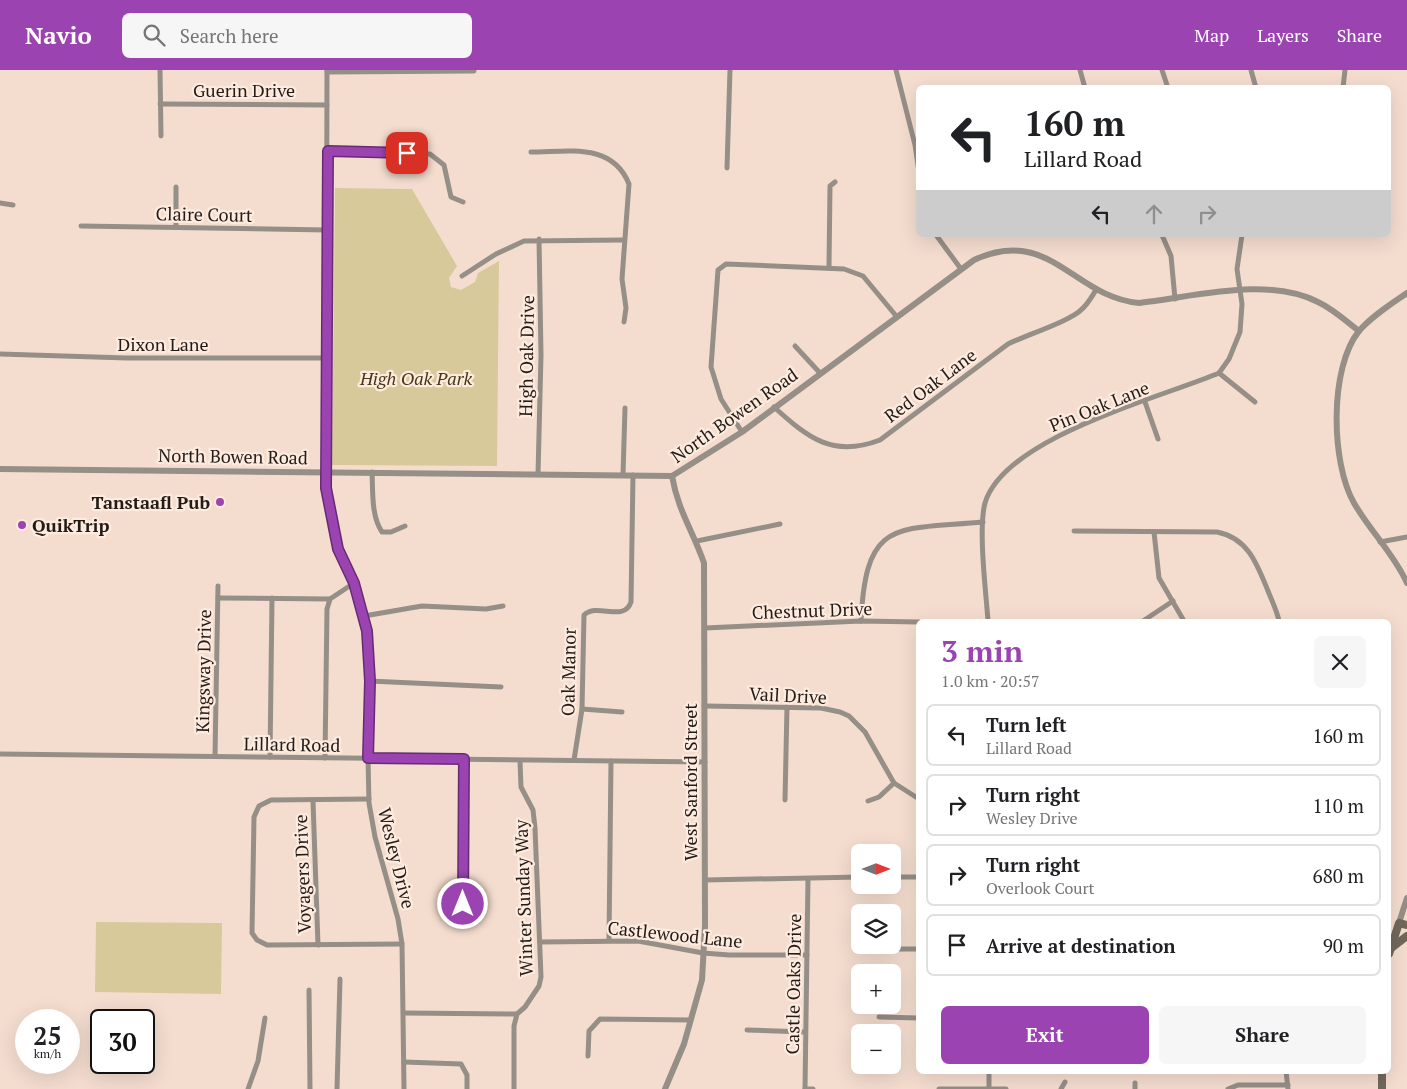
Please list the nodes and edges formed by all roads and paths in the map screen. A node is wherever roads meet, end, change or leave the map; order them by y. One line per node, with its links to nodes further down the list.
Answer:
1 (160, 70): 14 (street)
2 (730, 70): 20 (street)
3 (896, 70): 19 (street)
4 (1080, 70): 10 (street)
5 (1162, 70): 11 (street)
6 (1251, 70): 12 (street)
7 (1344, 70): 13 (street)
8 (328, 71): 9 (street); 15 (street, Wesley Drive)
9 (474, 71)
10 (1084, 85)
11 (1167, 85)
12 (1255, 85)
13 (1343, 85)
14 (160, 104): 15 (street, Guerin Drive); 16 (street)
15 (328, 105): 17 (street, Wesley Drive)
16 (161, 136)
17 (328, 151): 23 (street); 28 (street, Wesley Drive)
18 (530, 152): 33 (street)
19 (916, 152)
20 (728, 168)
21 (835, 182): 34 (street)
22 (176, 187): 27 (street)
23 (463, 202)
24 (0, 204): 25 (street)
25 (13, 205)
26 (81, 226): 27 (street, Claire Court)
27 (176, 227): 28 (street, Claire Court)
28 (327, 230): 46 (street, Wesley Drive)
29 (937, 237): 35 (street)
30 (1163, 237): 40 (street)
31 (1242, 237): 38 (street)
32 (539, 239): 33 (street); 36 (street); 58 (street, High Oak Drive)
33 (623, 240): 42 (street)
34 (829, 267): 41 (street); 53 (street)
35 (961, 269): 37 (street, North Bowen Road); 41 (street, North Bowen Road)
36 (462, 276)
37 (1096, 290): 40 (street, North Bowen Road); 51 (street, Red Oak Lane)
38 (1241, 290): 40 (street, North Bowen Road); 43 (street, North Bowen Road); 48 (street)
39 (1407, 293): 43 (street)
40 (1175, 299)
41 (897, 317): 47 (street, North Bowen Road)
42 (624, 322)
43 (1359, 331): 69 (street)
44 (795, 346): 47 (street)
45 (0, 354): 46 (street, Dixon Lane)
46 (327, 358): 56 (street, Wesley Drive)
47 (820, 373): 51 (street, North Bowen Road)
48 (1219, 373): 49 (street, Pin Oak Lane); 50 (street)
49 (1145, 402): 54 (street); 62 (street, Pin Oak Lane)
50 (1255, 402)
51 (774, 407): 53 (street, North Bowen Road)
52 (625, 408): 59 (street)
53 (742, 432): 61 (street, North Bowen Road)
54 (1158, 439)
55 (0, 469): 56 (street, North Bowen Road)
56 (326, 472): 57 (street, North Bowen Road); 70 (street, Wesley Drive)
57 (372, 472): 58 (street, North Bowen Road); 64 (street)
58 (538, 474): 59 (street, North Bowen Road)
59 (623, 475): 60 (street, North Bowen Road)
60 (633, 475): 61 (street, North Bowen Road); 90 (street, Oak Manor)
61 (672, 476): 68 (street, West Sanford Street)
62 (983, 522): 79 (street, Pin Oak Lane); 83 (street)
63 (780, 524): 68 (street)
64 (405, 526)
65 (1074, 531): 66 (street)
66 (1154, 532): 76 (street); 82 (street)
67 (1407, 537): 69 (street)
68 (697, 541): 85 (street, West Sanford Street)
69 (1380, 542): 71 (street)
70 (354, 583): 75 (street); 78 (street, Wesley Drive)
71 (1407, 583)
72 (218, 586): 73 (street, Kingsway Drive)
73 (218, 598): 74 (street); 93 (street, Kingsway Drive)
74 (272, 598): 75 (street); 94 (street)
75 (330, 599): 95 (street)
76 (1173, 601): 80 (street); 81 (street)
77 (503, 606): 78 (street)
78 (364, 616): 86 (street, Wesley Drive)
79 (988, 619)
80 (1146, 619)
81 (1183, 619)
82 (1278, 619)
83 (861, 621): 84 (street, Chestnut Drive); 85 (street, Chestnut Drive)
84 (916, 622)
85 (706, 628): 88 (street, West Sanford Street)
86 (370, 681): 87 (street); 96 (street, Wesley Drive)
87 (501, 687)
88 (704, 706): 89 (street, Vail Drive); 101 (street, West Sanford Street)
89 (787, 708): 102 (street, Vail Drive); 105 (street)
90 (582, 709): 91 (street); 98 (street, Oak Manor)
91 (622, 712)
92 (0, 754): 93 (street, Lillard Road)
93 (216, 756): 94 (street, Lillard Road)
94 (270, 757): 95 (street, Lillard Road)
95 (325, 758): 96 (street, Lillard Road)
96 (368, 758): 97 (street, Lillard Road); 104 (street, Wesley Drive)
97 (464, 759): 99 (street, Lillard Road); 114 (street)
98 (574, 760): 99 (street, Lillard Road); 100 (street, Lillard Road)
99 (520, 761): 118 (street, Winter Sunday Way)
100 (611, 761): 101 (street, Lillard Road); 117 (street)
101 (704, 762): 112 (street, West Sanford Street)
102 (894, 783): 103 (street, Vail Drive); 107 (street)
103 (916, 797)
104 (369, 799): 106 (street); 119 (street, Wesley Drive)
105 (785, 800)
106 (313, 801): 120 (street, Voyagers Drive); 120 (street)
107 (868, 801)
108 (901, 876): 110 (street)
109 (851, 877): 111 (street)
110 (916, 877)
111 (808, 879): 112 (street); 126 (street, Castle Oaks Drive)
112 (705, 880): 125 (street, West Sanford Street)
113 (1407, 898): 115 (street)
114 (463, 922)
115 (1403, 924): 123 (main road)
116 (1407, 936): 124 (main road)
117 (609, 940): 118 (street, Castlewood Lane); 125 (street, Castlewood Lane)
118 (540, 942): 130 (street, Winter Sunday Way)
119 (402, 944): 120 (street); 129 (street, Wesley Drive)
120 (318, 945)
121 (901, 949): 122 (street)
122 (916, 949)
123 (1391, 949)
124 (1391, 950)
125 (703, 953): 126 (street, Castlewood Lane); 134 (street, West Sanford Street)
126 (807, 955): 136 (street, Castle Oaks Drive)
127 (340, 980): 147 (street)
128 (309, 990): 146 (street)
129 (404, 1013): 130 (street); 138 (street, Wesley Drive)
130 (517, 1014): 150 (street)
131 (880, 1017): 133 (street)
132 (265, 1018): 145 (street)
133 (916, 1018)
134 (692, 1020): 137 (street); 151 (street, West Sanford Street)
135 (747, 1030): 136 (street)
136 (805, 1032): 152 (street, Castle Oaks Drive)
137 (588, 1056)
138 (404, 1062): 148 (street, Wesley Drive); 149 (street)
139 (989, 1074): 144 (street)
140 (1286, 1074): 143 (street)
141 (1382, 1074): 158 (main road)
142 (1065, 1082): 156 (street)
143 (1288, 1087): 157 (street)
144 (989, 1088): 154 (street); 155 (street)
145 (248, 1089)
146 (310, 1089)
147 (337, 1089)
148 (404, 1089)
149 (467, 1089)
150 (514, 1089)
151 (665, 1089)
152 (805, 1089): 153 (street)
153 (813, 1089)
154 (939, 1089)
155 (1006, 1089)
156 (1061, 1089)
157 (1228, 1089)
158 (1382, 1089)

